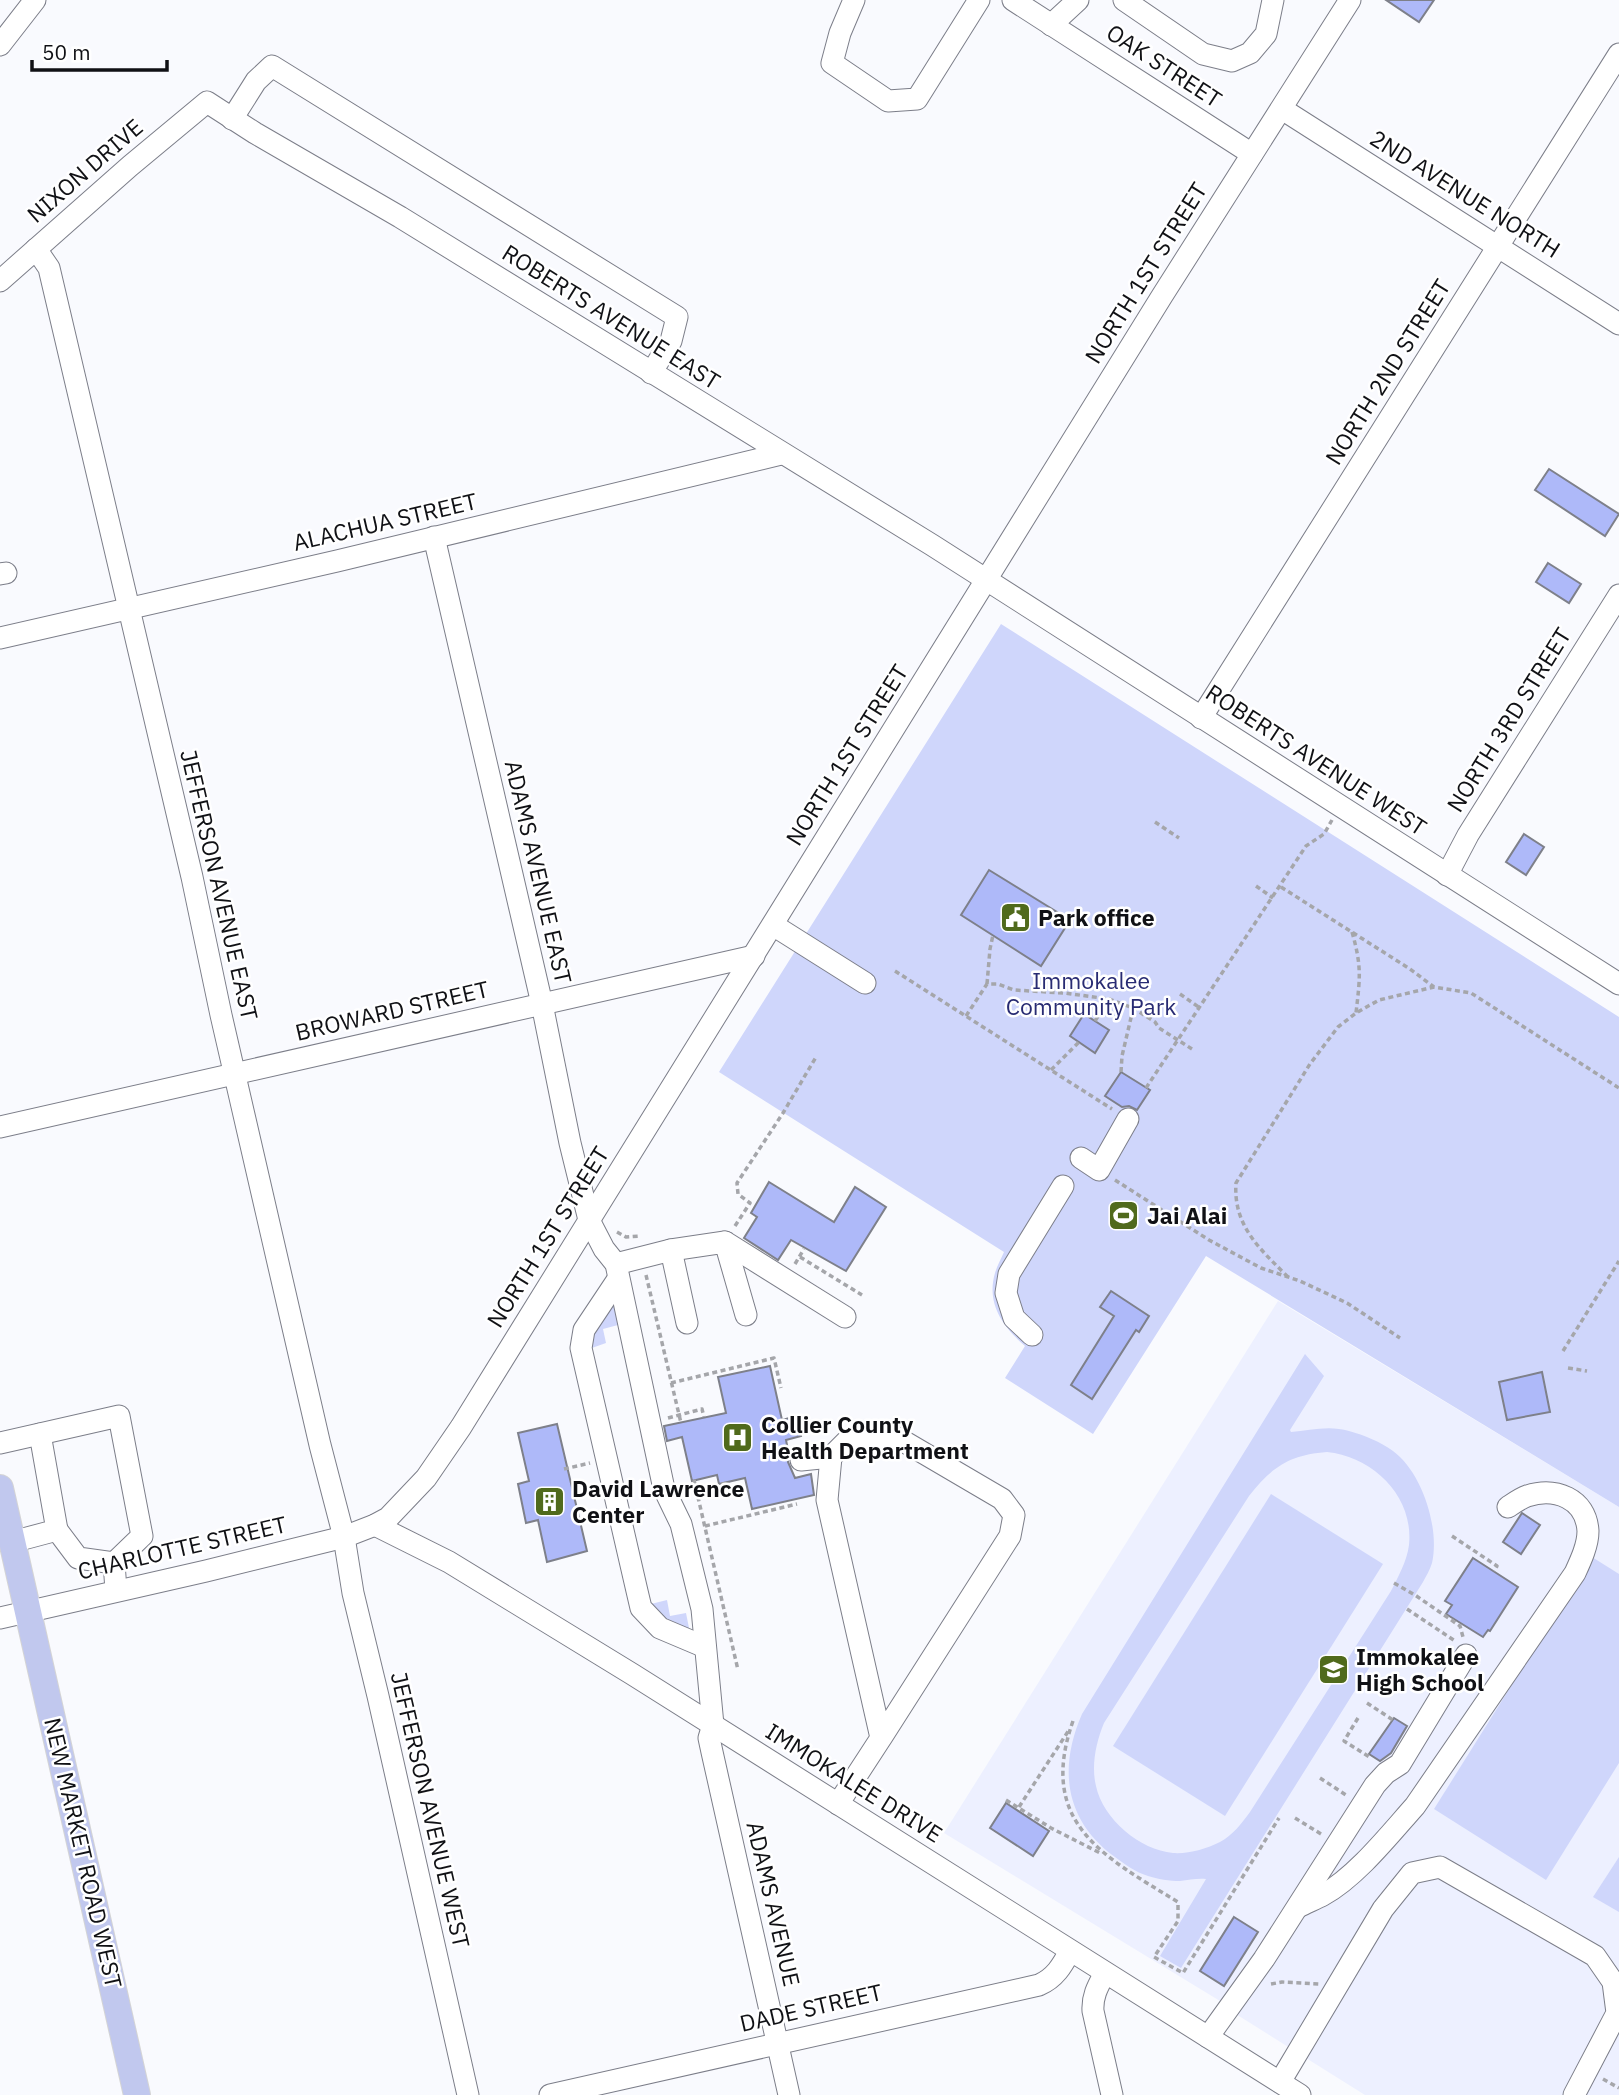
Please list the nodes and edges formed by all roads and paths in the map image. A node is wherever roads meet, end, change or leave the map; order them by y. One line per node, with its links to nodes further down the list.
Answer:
1 (35, 0): 10 (street)
2 (855, 0): 3 (street)
3 (979, 0)
4 (1013, 0): 9 (street, OAK STREET)
5 (1078, 0): 9 (street)
6 (1124, 0): 7 (street)
7 (1273, 0)
8 (1350, 0): 13 (street, NORTH 1ST STREET)
9 (1051, 25): 15 (street, OAK STREET)
10 (0, 45)
11 (1619, 54): 16 (street, NORTH 2ND STREET)
12 (206, 102): 14 (street, ROBERTS AVENUE EAST); 17 (street, NIXON DRIVE)
13 (1282, 109): 15 (street, NORTH 1ST STREET); 16 (street, 2ND AVENUE NORTH)
14 (232, 119): 20 (street, ROBERTS AVENUE EAST); 20 (street)
15 (1252, 154): 23 (street, NORTH 1ST STREET)
16 (1497, 246): 19 (street, 2ND AVENUE NORTH); 27 (street, NORTH 2ND STREET)
17 (36, 249): 18 (street, NIXON DRIVE); 25 (street, JEFFERSON AVENUE EAST)
18 (0, 281)
19 (1619, 324)
20 (651, 373): 21 (street, ROBERTS AVENUE EAST)
21 (781, 454): 22 (street, ALACHUA STREET); 23 (street, ROBERTS AVENUE EAST)
22 (434, 537): 25 (street, ALACHUA STREET); 46 (street, ADAMS AVENUE EAST)
23 (985, 580): 27 (street, ROBERTS AVENUE WEST); 35 (street, NORTH 1ST STREET)
24 (1619, 595): 31 (street, NORTH 3RD STREET)
25 (129, 609): 26 (street, ALACHUA STREET); 58 (street, JEFFERSON AVENUE EAST)
26 (0, 638)
27 (1201, 718): 31 (street, ROBERTS AVENUE WEST)
28 (1333, 819): 33 (path)
29 (1155, 822): 30 (path)
30 (1179, 838)
31 (1447, 875): 42 (street, ROBERTS AVENUE WEST)
32 (1256, 886): 34 (path)
33 (1281, 887): 34 (path); 36 (path)
34 (1273, 898): 48 (path)
35 (773, 925): 38 (street, NORTH 1ST STREET); 40 (street)
36 (1352, 932): 43 (path); 49 (path)
37 (993, 935): 41 (path)
38 (754, 956): 46 (street, BROWARD STREET); 65 (street, NORTH 1ST STREET)
39 (895, 971): 50 (path)
40 (865, 983)
41 (987, 984): 45 (path); 50 (path)
42 (1619, 984)
43 (1434, 987): 49 (path); 60 (path)
44 (1180, 994): 48 (path)
45 (1109, 999): 47 (path); 51 (path)
46 (542, 1004): 58 (street, BROWARD STREET); 65 (street, ADAMS AVENUE EAST)
47 (1134, 1006): 52 (path); 57 (path)
48 (1200, 1008): 52 (path)
49 (1356, 1013): 76 (path)
50 (966, 1017): 56 (path)
51 (1095, 1021)
52 (1178, 1040): 54 (path); 59 (path)
53 (1079, 1042): 56 (path)
54 (1192, 1049)
55 (816, 1057): 67 (path)
56 (1051, 1070): 61 (path)
57 (1121, 1072)
58 (236, 1074): 62 (street, BROWARD STREET); 107 (street, JEFFERSON AVENUE EAST)
59 (1146, 1088)
60 (1619, 1088)
61 (1128, 1119): 63 (street)
62 (0, 1127)
63 (1090, 1164): 76 (path)
64 (1063, 1186): 81 (street)
65 (589, 1220): 75 (street, ADAMS AVENUE EAST); 103 (street, NORTH 1ST STREET)
66 (615, 1231): 68 (path)
67 (729, 1236): 70 (street); 78 (street); 79 (street)
68 (636, 1237)
69 (804, 1249): 71 (path)
70 (671, 1250): 75 (street); 80 (street)
71 (800, 1257): 74 (path); 77 (path)
72 (1619, 1261): 83 (path)
73 (645, 1269): 86 (path)
74 (793, 1269)
75 (617, 1271): 116 (street, ADAMS AVENUE); 116 (street)
76 (1288, 1277): 82 (path)
77 (862, 1295)
78 (746, 1315)
79 (845, 1317)
80 (687, 1323)
81 (1032, 1335)
82 (1400, 1338)
83 (1563, 1350)
84 (1568, 1368): 85 (path)
85 (1587, 1371)
86 (671, 1383): 87 (path); 88 (path)
87 (781, 1388)
88 (679, 1415): 89 (path); 90 (path)
89 (704, 1418)
90 (681, 1423)
91 (40, 1434): 92 (street); 105 (street); 109 (street)
92 (0, 1443)
93 (831, 1457): 94 (street); 123 (street); 123 (street)
94 (801, 1460)
95 (596, 1461): 96 (path)
96 (564, 1469)
97 (694, 1480): 100 (path)
98 (727, 1482): 100 (path)
99 (0, 1488): 108 (main road, NEW MARKET ROAD WEST)
100 (696, 1489): 104 (path)
101 (797, 1504): 104 (path)
102 (1508, 1507): 134 (street)
103 (374, 1525): 107 (street, CHARLOTTE STREET); 122 (street, IMMOKALEE DRIVE)
104 (705, 1526): 118 (path)
105 (57, 1530): 108 (street); 109 (street)
106 (1452, 1536): 110 (path)
107 (344, 1537): 112 (street, CHARLOTTE STREET); 143 (street, JEFFERSON AVENUE WEST)
108 (12, 1542): 114 (main road, NEW MARKET ROAD WEST)
109 (114, 1563): 112 (street)
110 (1494, 1570)
111 (1394, 1583): 113 (path)
112 (117, 1590): 114 (street, CHARLOTTE STREET)
113 (1407, 1609)
114 (29, 1612): 115 (street, CHARLOTTE STREET); 142 (main road, NEW MARKET ROAD WEST)
115 (0, 1618)
116 (705, 1647): 122 (street, ADAMS AVENUE)
117 (1466, 1655): 134 (street)
118 (738, 1670)
119 (1367, 1703): 121 (path)
120 (1358, 1718): 124 (path)
121 (1393, 1720)
122 (713, 1725): 128 (street, IMMOKALEE DRIVE); 140 (street, ADAMS AVENUE)
123 (881, 1738): 128 (street)
124 (1371, 1758)
125 (1320, 1778): 126 (path)
126 (1346, 1795)
127 (1006, 1800): 129 (path)
128 (838, 1804): 135 (street, IMMOKALEE DRIVE)
129 (1019, 1808): 133 (path); 133 (path)
130 (1279, 1818): 133 (path)
131 (1295, 1818): 132 (path)
132 (1321, 1834)
133 (1105, 1855)
134 (1298, 1906): 138 (street)
135 (1070, 1951): 136 (street, IMMOKALEE DRIVE); 140 (street, DADE STREET)
136 (1105, 1973): 139 (street, IMMOKALEE DRIVE); 146 (street)
137 (1324, 1984): 138 (path)
138 (1240, 1991): 139 (street)
139 (1208, 2037): 141 (street, IMMOKALEE DRIVE)
140 (778, 2042): 144 (street, DADE STREET); 145 (street, ADAMS AVENUE)
141 (1280, 2082): 147 (street, IMMOKALEE DRIVE); 148 (street)
142 (137, 2095)
143 (468, 2095)
144 (550, 2095)
145 (789, 2095)
146 (1112, 2095)
147 (1300, 2095)
148 (1574, 2095)

